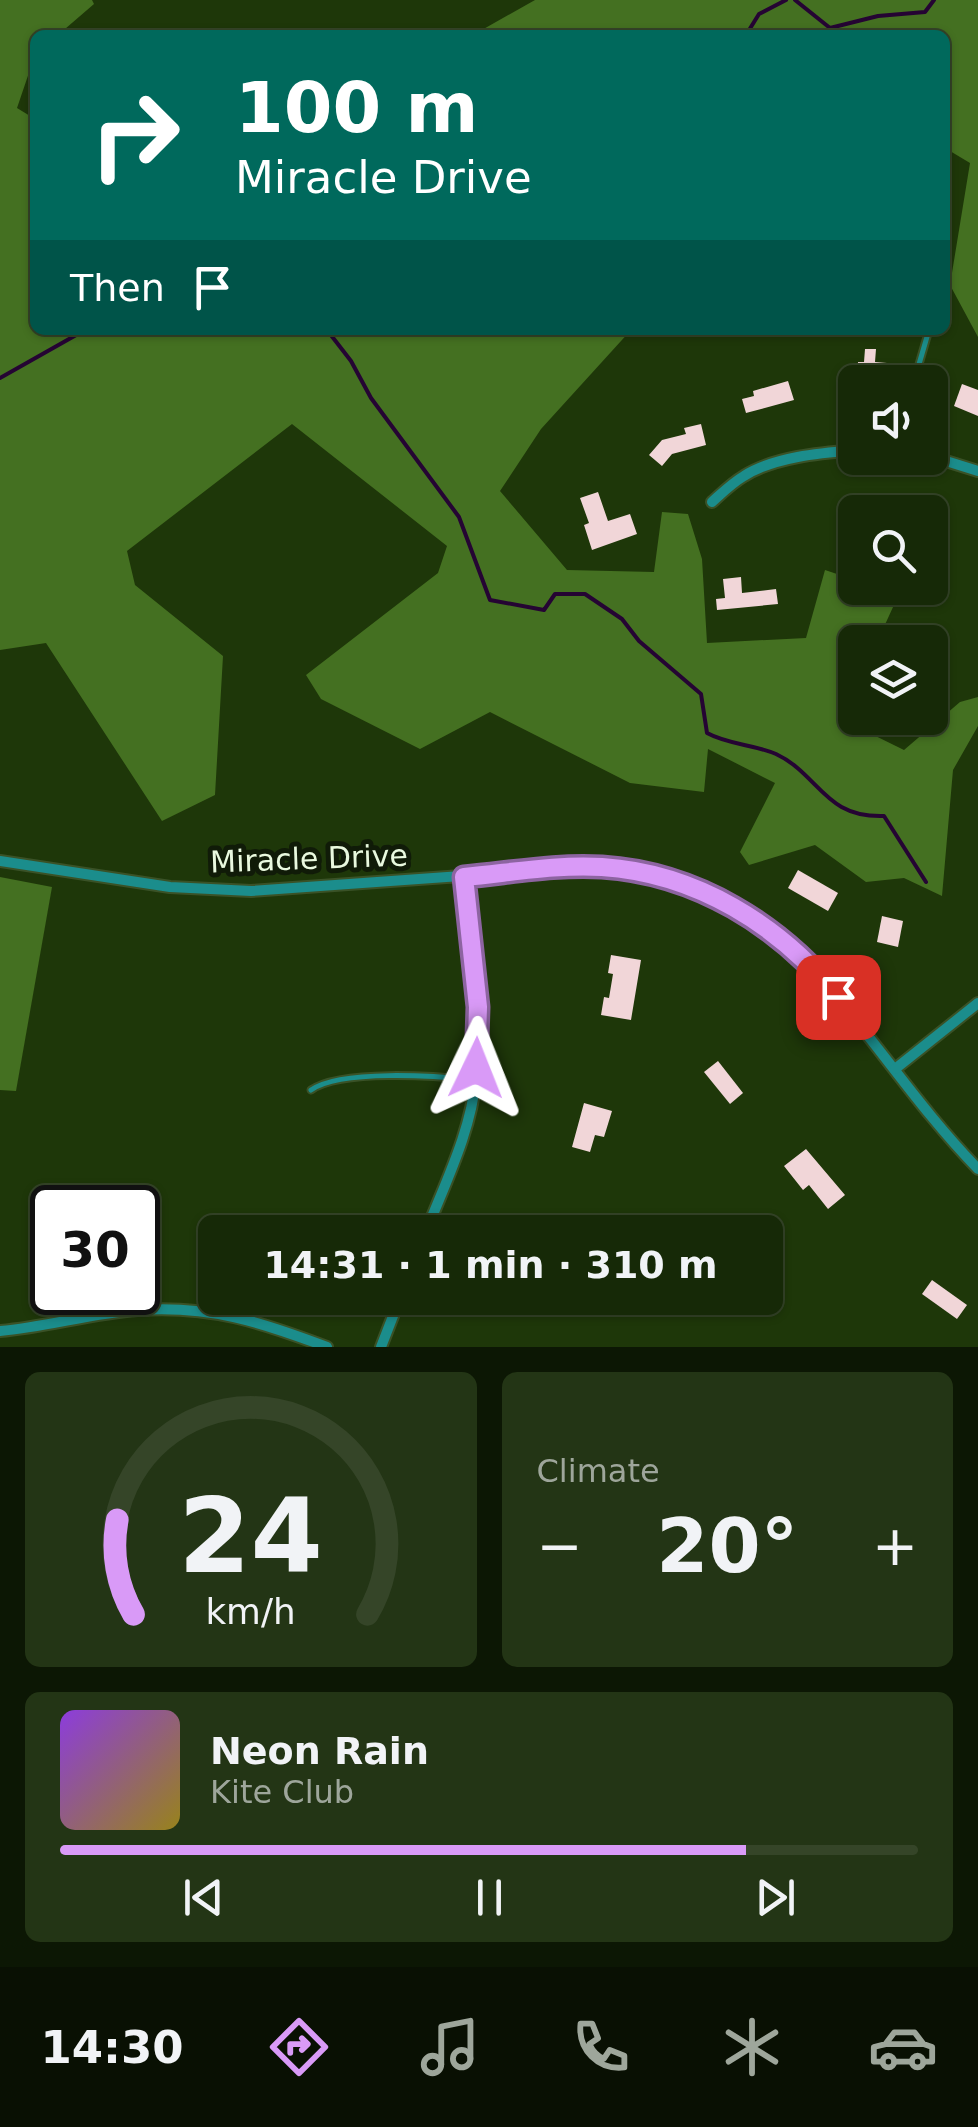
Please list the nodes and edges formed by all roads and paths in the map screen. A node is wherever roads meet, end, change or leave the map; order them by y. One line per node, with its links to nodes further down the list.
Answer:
1 (927, 335): 2 (lane)
2 (919, 365)
3 (838, 451): 6 (street)
4 (948, 462): 5 (street)
5 (978, 471)
6 (712, 502)
7 (0, 861): 8 (street, Miracle Drive)
8 (464, 877): 10 (street, Miracle Drive); 11 (street)
9 (978, 1004): 10 (street)
10 (894, 1069): 13 (street, Miracle Drive)
11 (476, 1080): 12 (lane); 14 (street)
12 (311, 1090)
13 (978, 1169)
14 (433, 1215)
15 (393, 1315): 18 (street)
16 (0, 1331): 17 (street)
17 (327, 1347)
18 (381, 1347)

